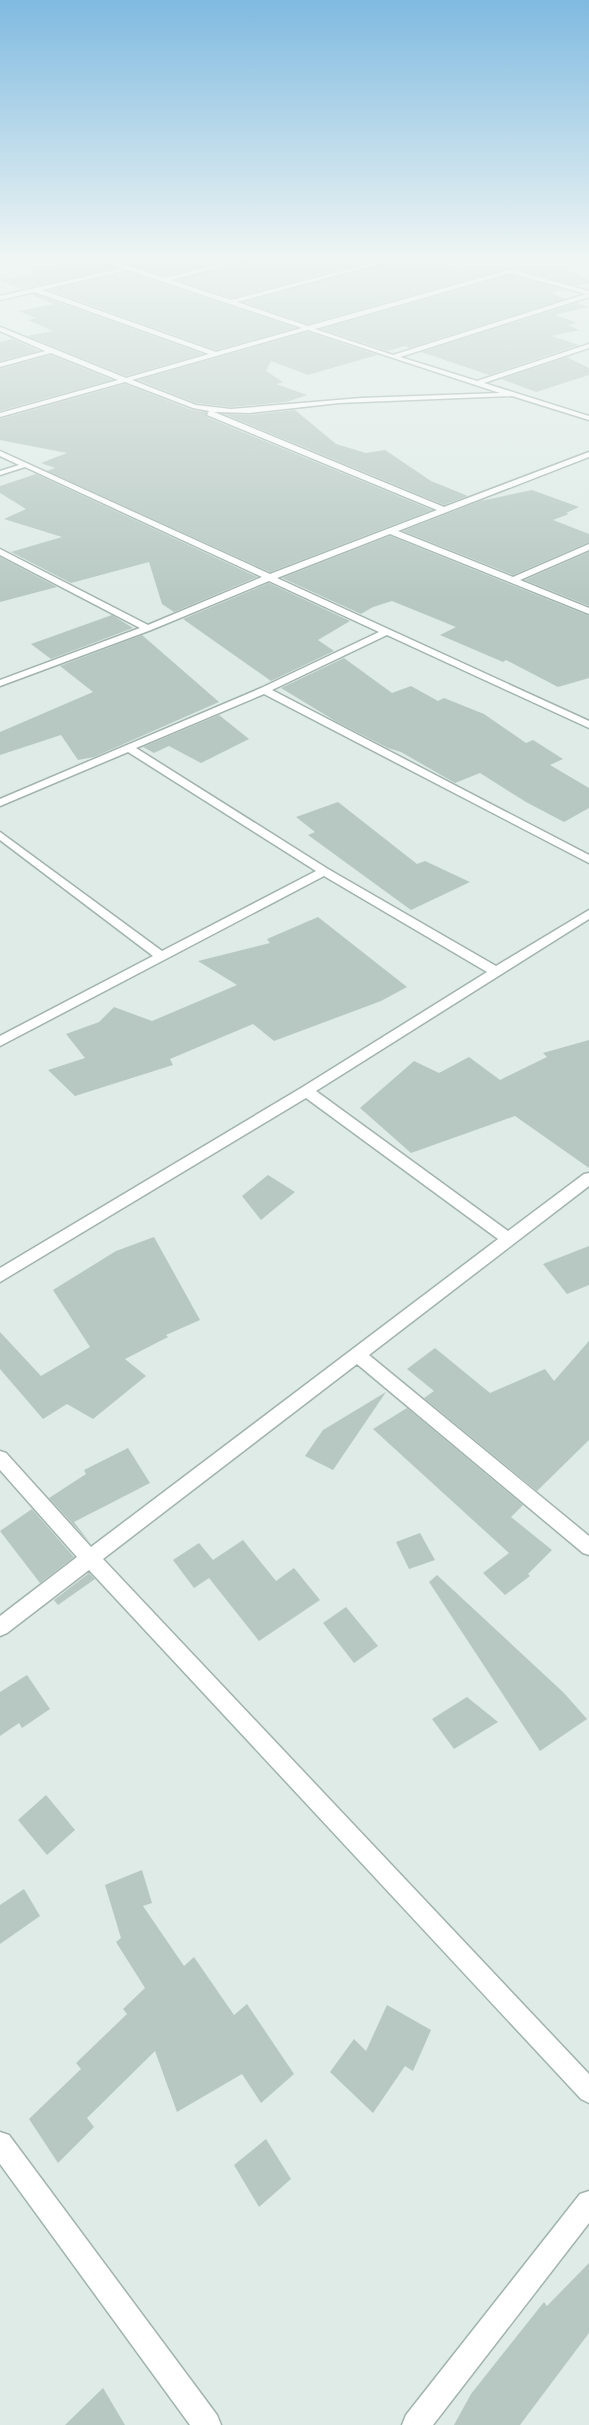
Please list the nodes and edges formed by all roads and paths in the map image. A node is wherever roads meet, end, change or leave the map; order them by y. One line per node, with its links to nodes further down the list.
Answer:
1 (106, 372): 5 (street)
2 (149, 372): 5 (street)
3 (443, 372): 6 (street)
4 (510, 372): 6 (street)
5 (124, 379): 8 (street); 9 (street)
6 (478, 383): 7 (street)
7 (513, 394): 8 (street); 10 (street)
8 (195, 407): 15 (street)
9 (0, 415)
10 (589, 418)
11 (0, 454): 13 (street)
12 (589, 454): 15 (street)
13 (26, 465): 14 (street); 19 (street)
14 (0, 473)
15 (444, 510): 16 (street)
16 (391, 531): 19 (street); 20 (street)
17 (589, 547): 20 (street)
18 (0, 552): 22 (street)
19 (268, 578): 22 (street); 23 (street)
20 (512, 580): 21 (street)
21 (589, 611)
22 (148, 628): 25 (street)
23 (386, 632): 27 (street); 28 (street)
24 (0, 671): 25 (street)
25 (12, 678): 26 (street)
26 (0, 683)
27 (264, 690): 29 (street); 32 (street)
28 (589, 725)
29 (130, 749): 30 (street); 33 (street)
30 (0, 803)
31 (0, 835): 35 (street)
32 (589, 860)
33 (324, 871): 35 (street); 36 (street)
34 (586, 919): 36 (street)
35 (160, 956): 37 (street)
36 (495, 971): 38 (street)
37 (0, 1042)
38 (306, 1091): 40 (street); 41 (street)
39 (589, 1178): 40 (street)
40 (508, 1238): 42 (street)
41 (0, 1276)
42 (358, 1355): 44 (street); 45 (street)
43 (0, 1458): 45 (street)
44 (589, 1547)
45 (90, 1558): 46 (street); 47 (street)
46 (0, 1627)
47 (589, 2091)
48 (0, 2144): 50 (street)
49 (589, 2203): 51 (street)
50 (207, 2425)
51 (416, 2425)

